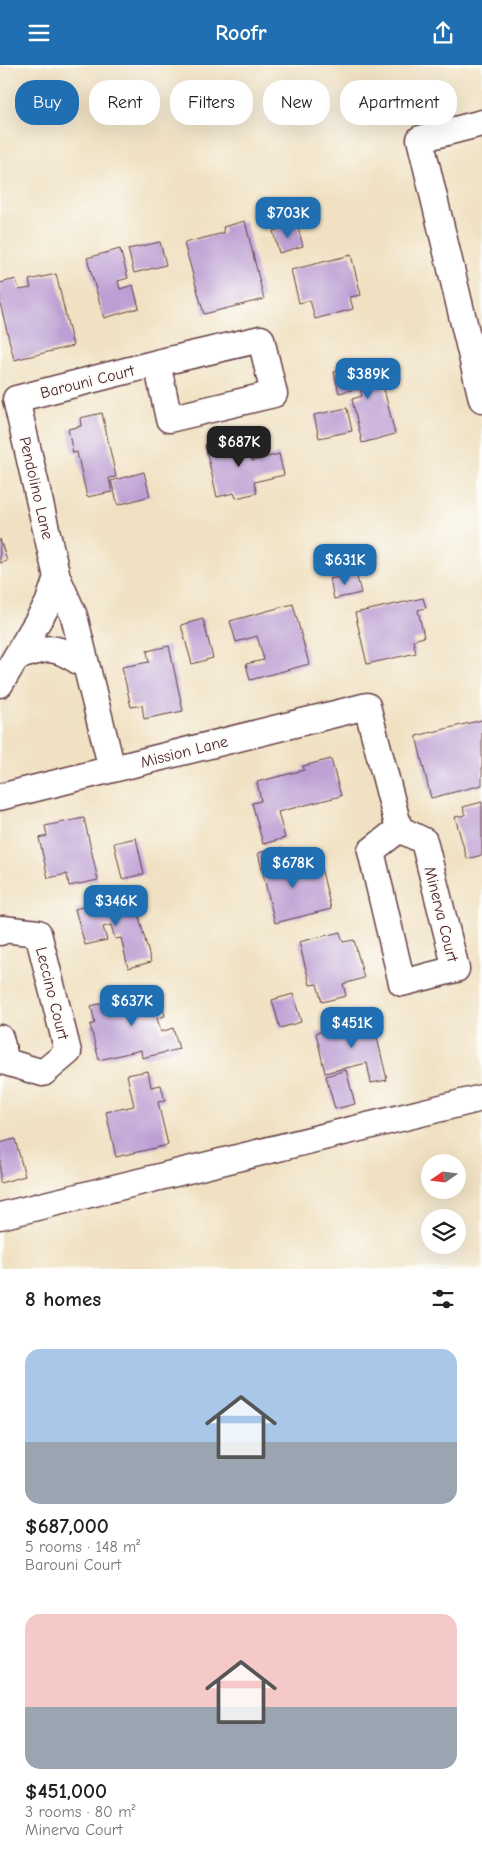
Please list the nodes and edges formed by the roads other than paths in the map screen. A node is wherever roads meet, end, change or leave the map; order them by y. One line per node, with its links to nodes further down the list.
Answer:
1 (482, 123): 4 (street)
2 (156, 363): 3 (street, Barouni Court)
3 (16, 399): 5 (street, Pendolino Lane)
4 (482, 399)
5 (57, 577): 6 (street); 7 (street, Pendolino Lane)
6 (16, 657): 7 (street); 8 (street)
7 (86, 666): 9 (street, Pendolino Lane)
8 (0, 683)
9 (112, 769): 10 (street, Mission Lane); 11 (street, Mission Lane)
10 (0, 797)
11 (399, 829): 11 (street, Minerva Court)
12 (1, 926): 13 (street, Leccino Court)
13 (0, 1037)
14 (482, 1098): 15 (street)
15 (0, 1216)

